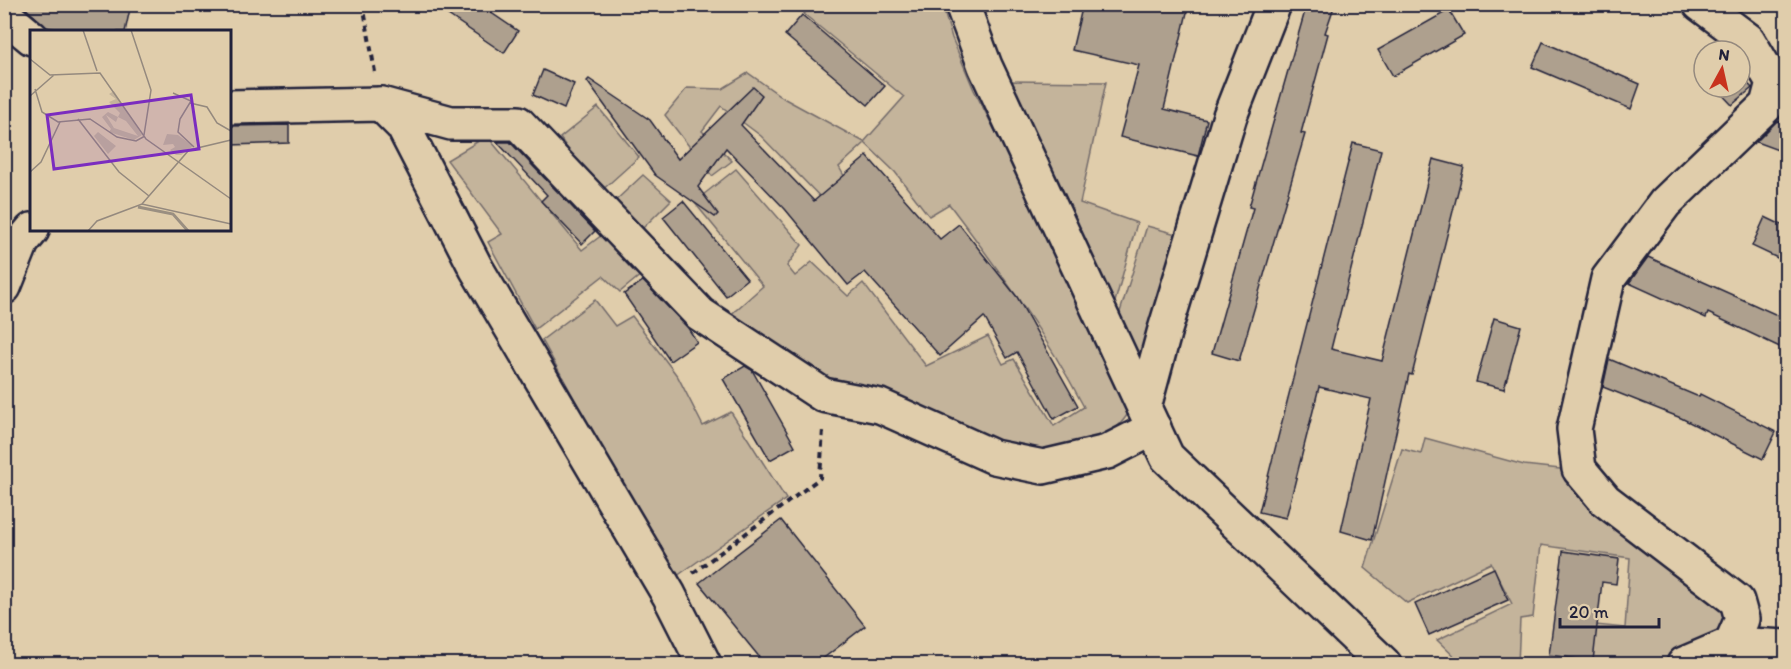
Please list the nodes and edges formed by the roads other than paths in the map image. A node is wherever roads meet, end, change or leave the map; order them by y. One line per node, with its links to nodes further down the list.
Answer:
1 (962, 4): 11 (street)
2 (1274, 4): 11 (street)
3 (1700, 4): 8 (street)
4 (4, 15): 5 (street)
5 (30, 36)
6 (381, 105): 7 (street); 11 (street); 14 (street)
7 (231, 107)
8 (1777, 109): 12 (street)
9 (31, 231): 10 (street)
10 (4, 287)
11 (1149, 418): 15 (street)
12 (1731, 644): 13 (street); 16 (street)
13 (1786, 647)
14 (704, 664)
15 (1384, 664)
16 (1684, 664)

